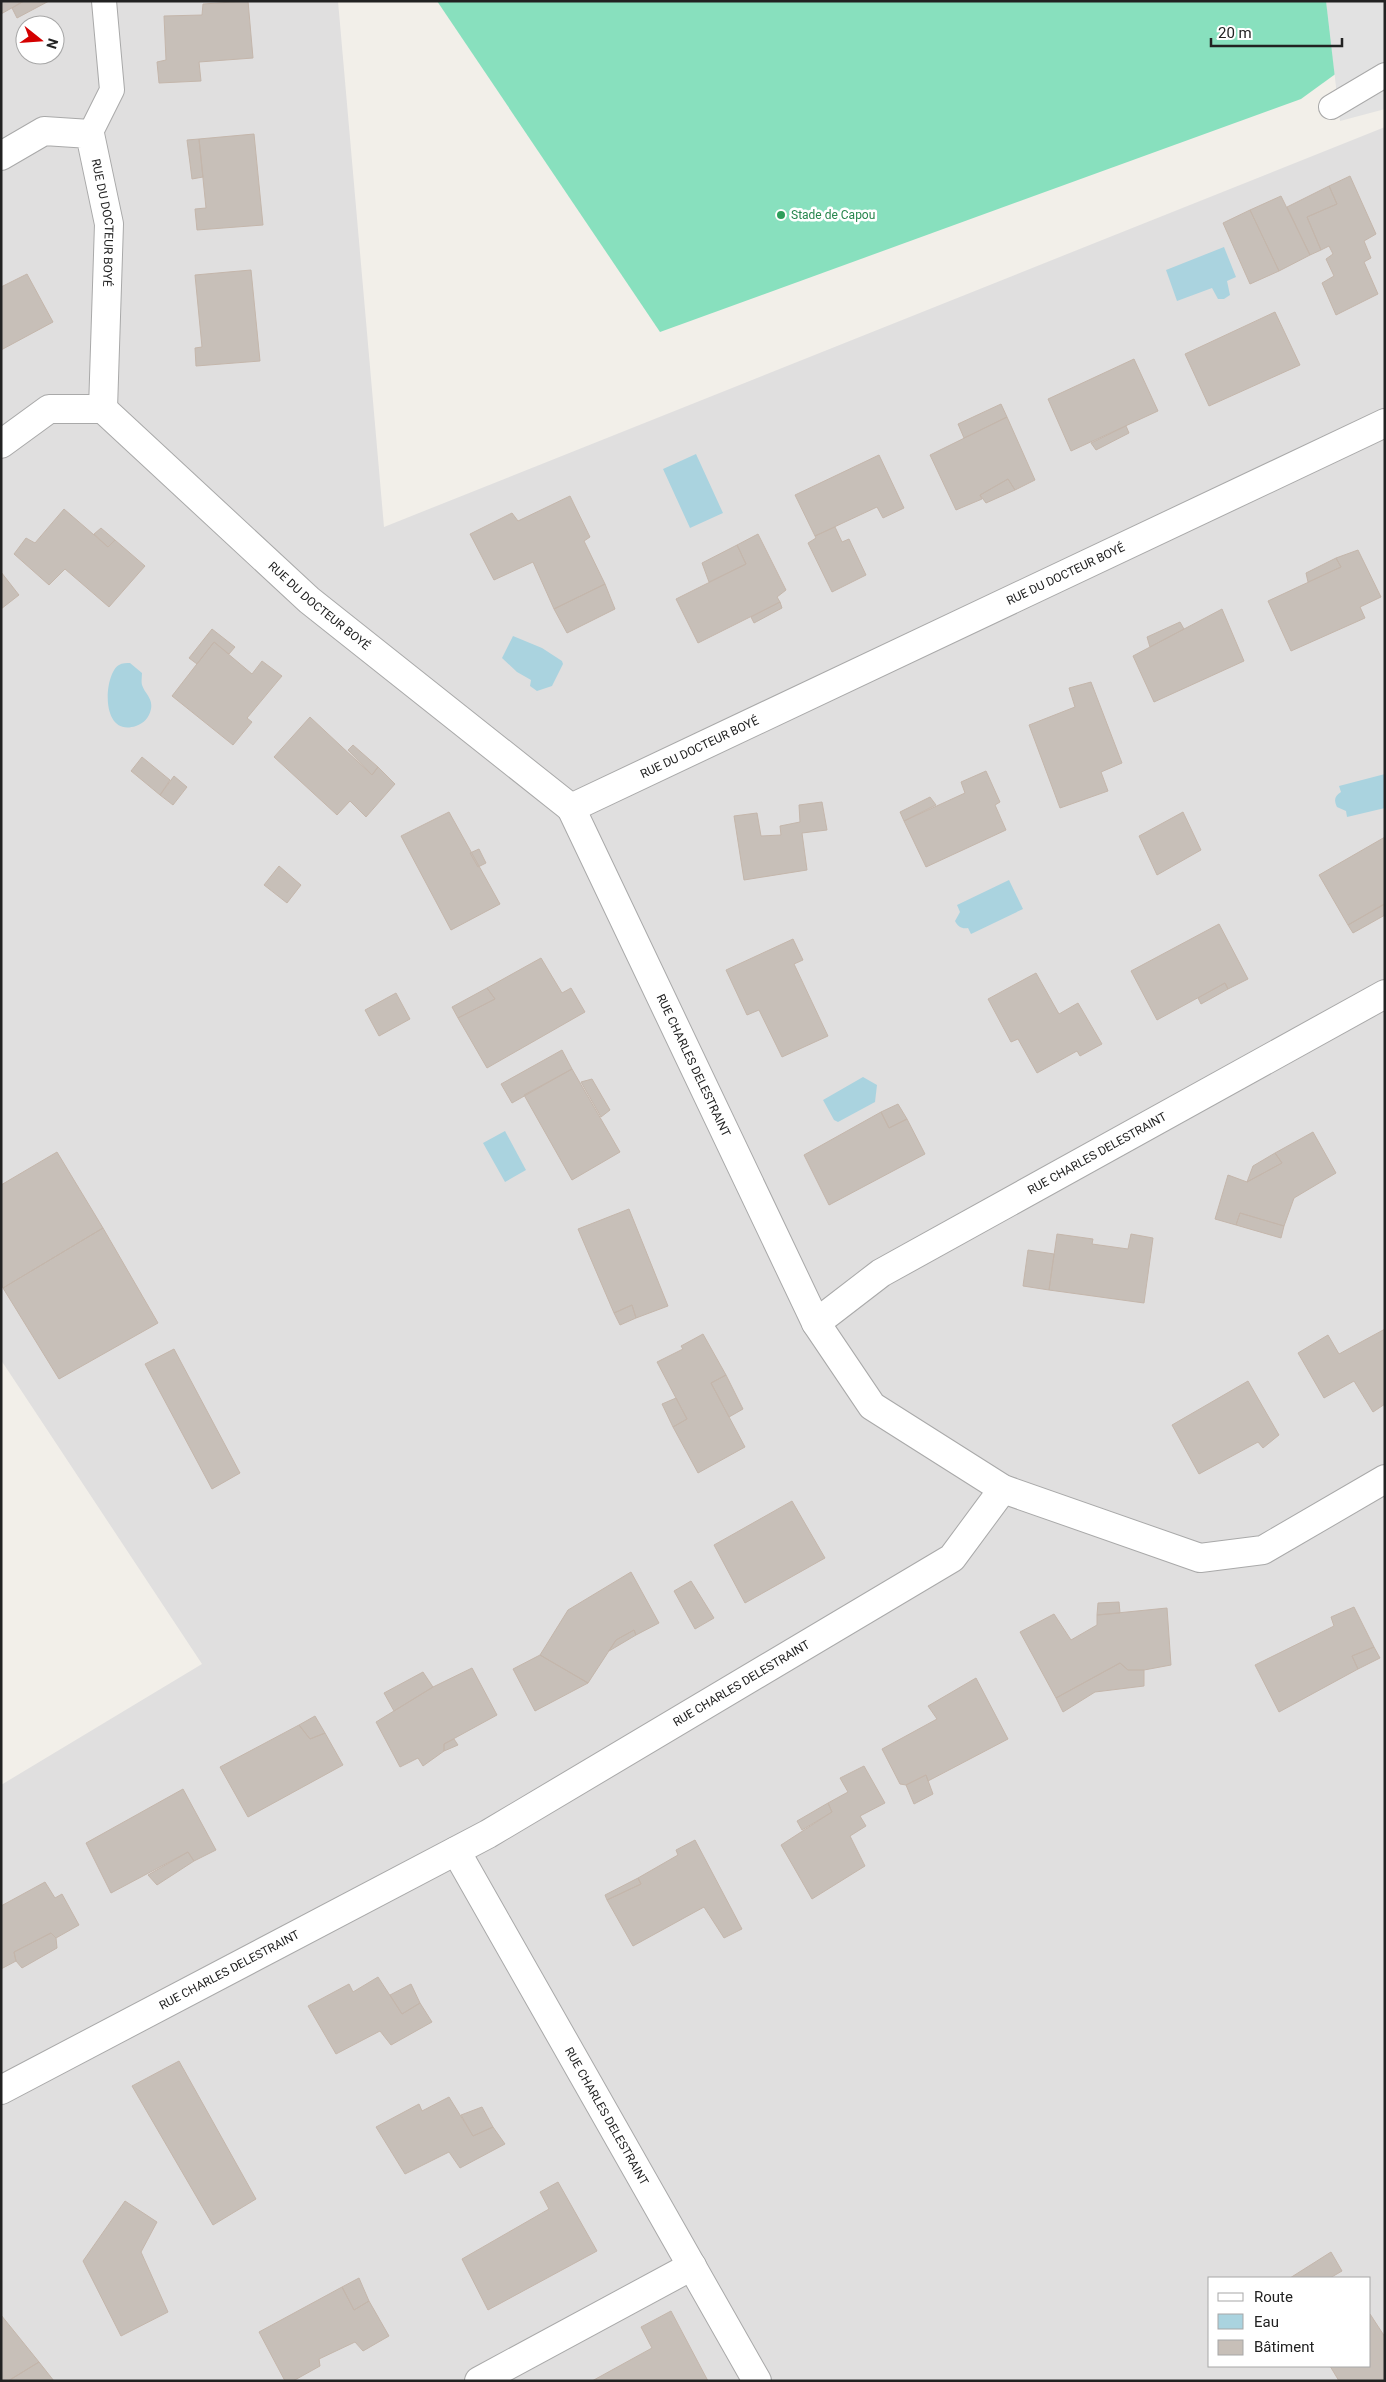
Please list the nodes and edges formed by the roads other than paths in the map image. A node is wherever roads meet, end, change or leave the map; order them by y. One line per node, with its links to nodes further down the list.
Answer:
1 (104, 1): 4 (lane)
2 (1385, 75): 3 (lane)
3 (1331, 107)
4 (90, 134): 5 (street); 6 (street, RUE DU DOCTEUR BOYÉ)
5 (1, 156)
6 (102, 409): 8 (street); 9 (street, RUE DU DOCTEUR BOYÉ)
7 (1385, 423): 9 (street, RUE DU DOCTEUR BOYÉ)
8 (1, 444)
9 (570, 808): 11 (street, RUE CHARLES DELESTRAINT)
10 (1385, 994): 11 (street, RUE CHARLES DELESTRAINT)
11 (816, 1322): 13 (street, RUE CHARLES DELESTRAINT)
12 (1385, 1479): 13 (street, RUE CHARLES DELESTRAINT)
13 (1003, 1489): 14 (street, RUE CHARLES DELESTRAINT)
14 (456, 1851): 15 (street, RUE CHARLES DELESTRAINT); 16 (street, RUE CHARLES DELESTRAINT)
15 (1, 2090)
16 (692, 2266): 17 (street); 18 (street, RUE CHARLES DELESTRAINT)
17 (479, 2381)
18 (757, 2381)

